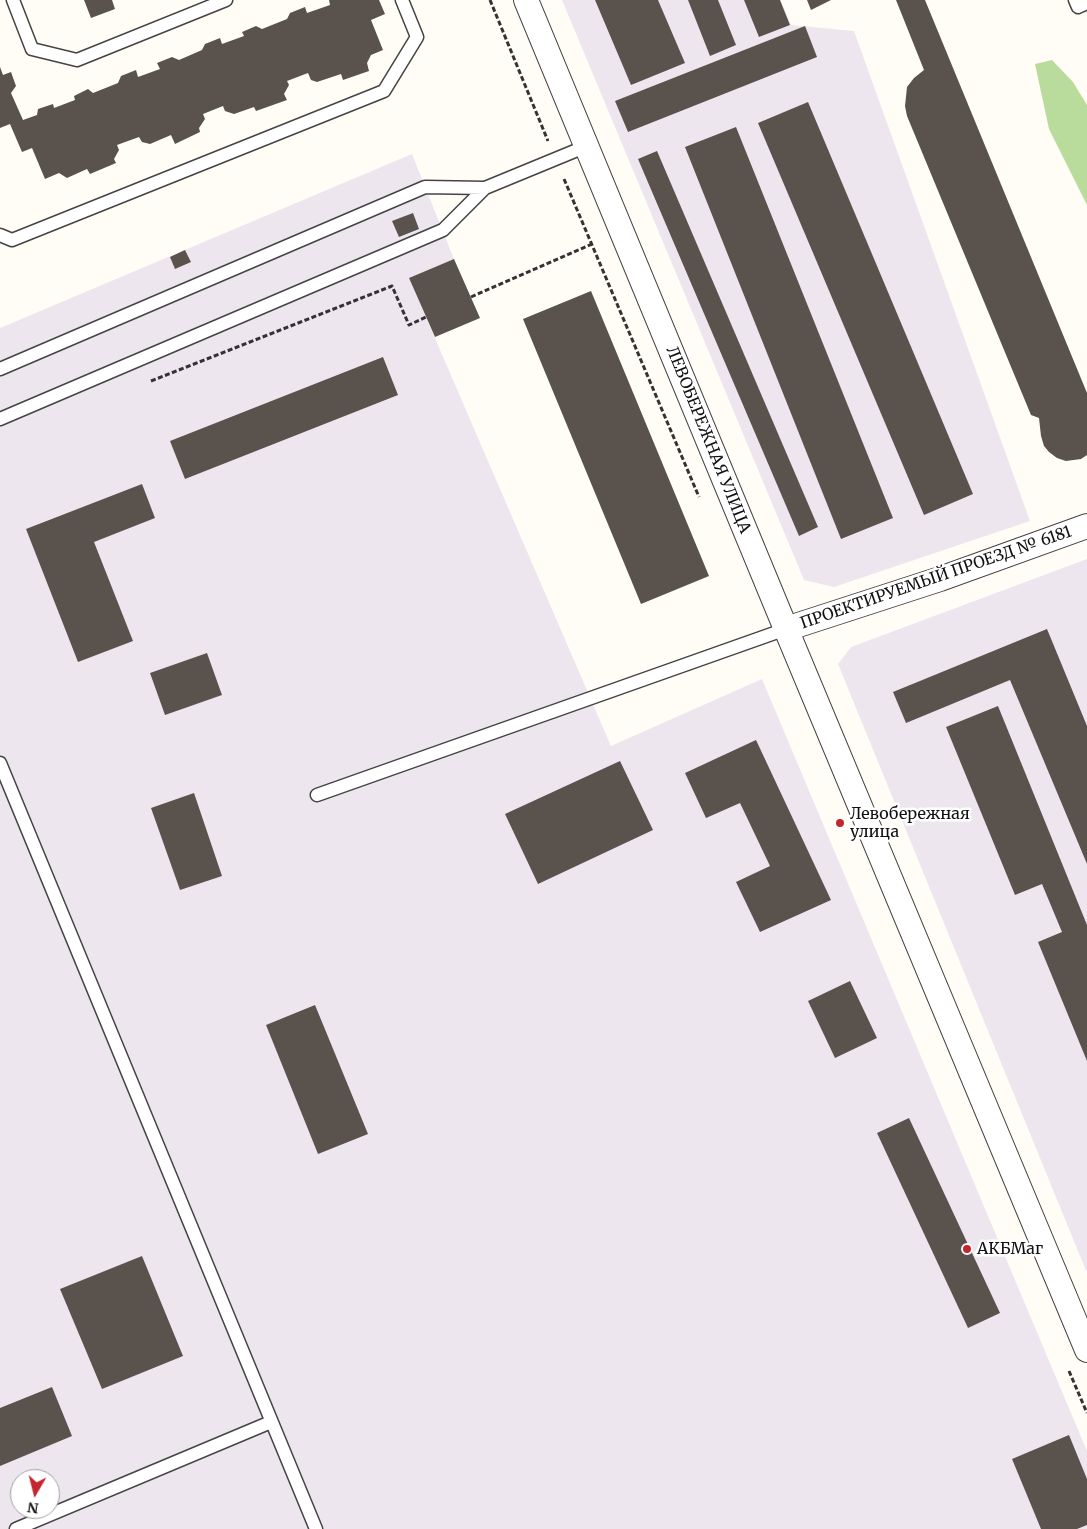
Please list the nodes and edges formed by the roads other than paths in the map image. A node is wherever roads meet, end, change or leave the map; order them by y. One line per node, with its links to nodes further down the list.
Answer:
1 (13, 0): 2 (lane)
2 (226, 0)
3 (402, 0): 9 (lane)
4 (526, 0): 7 (street, ЛЕВОБЕРЕЖНАЯ УЛИЦА)
5 (1075, 0): 6 (lane)
6 (1087, 3)
7 (587, 146): 8 (lane); 13 (street, ЛЕВОБЕРЕЖНАЯ УЛИЦА)
8 (485, 188): 10 (lane); 11 (lane)
9 (0, 235)
10 (0, 369)
11 (0, 419)
12 (1087, 526): 13 (street, ПРОЕКТИРУЕМЫЙ ПРОЕЗД № 6181)
13 (786, 629): 15 (lane); 16 (street, ЛЕВОБЕРЕЖНАЯ УЛИЦА)
14 (0, 763): 17 (lane)
15 (317, 795)
16 (1087, 1350)
17 (271, 1422): 18 (lane); 19 (lane)
18 (16, 1529)
19 (316, 1529)

